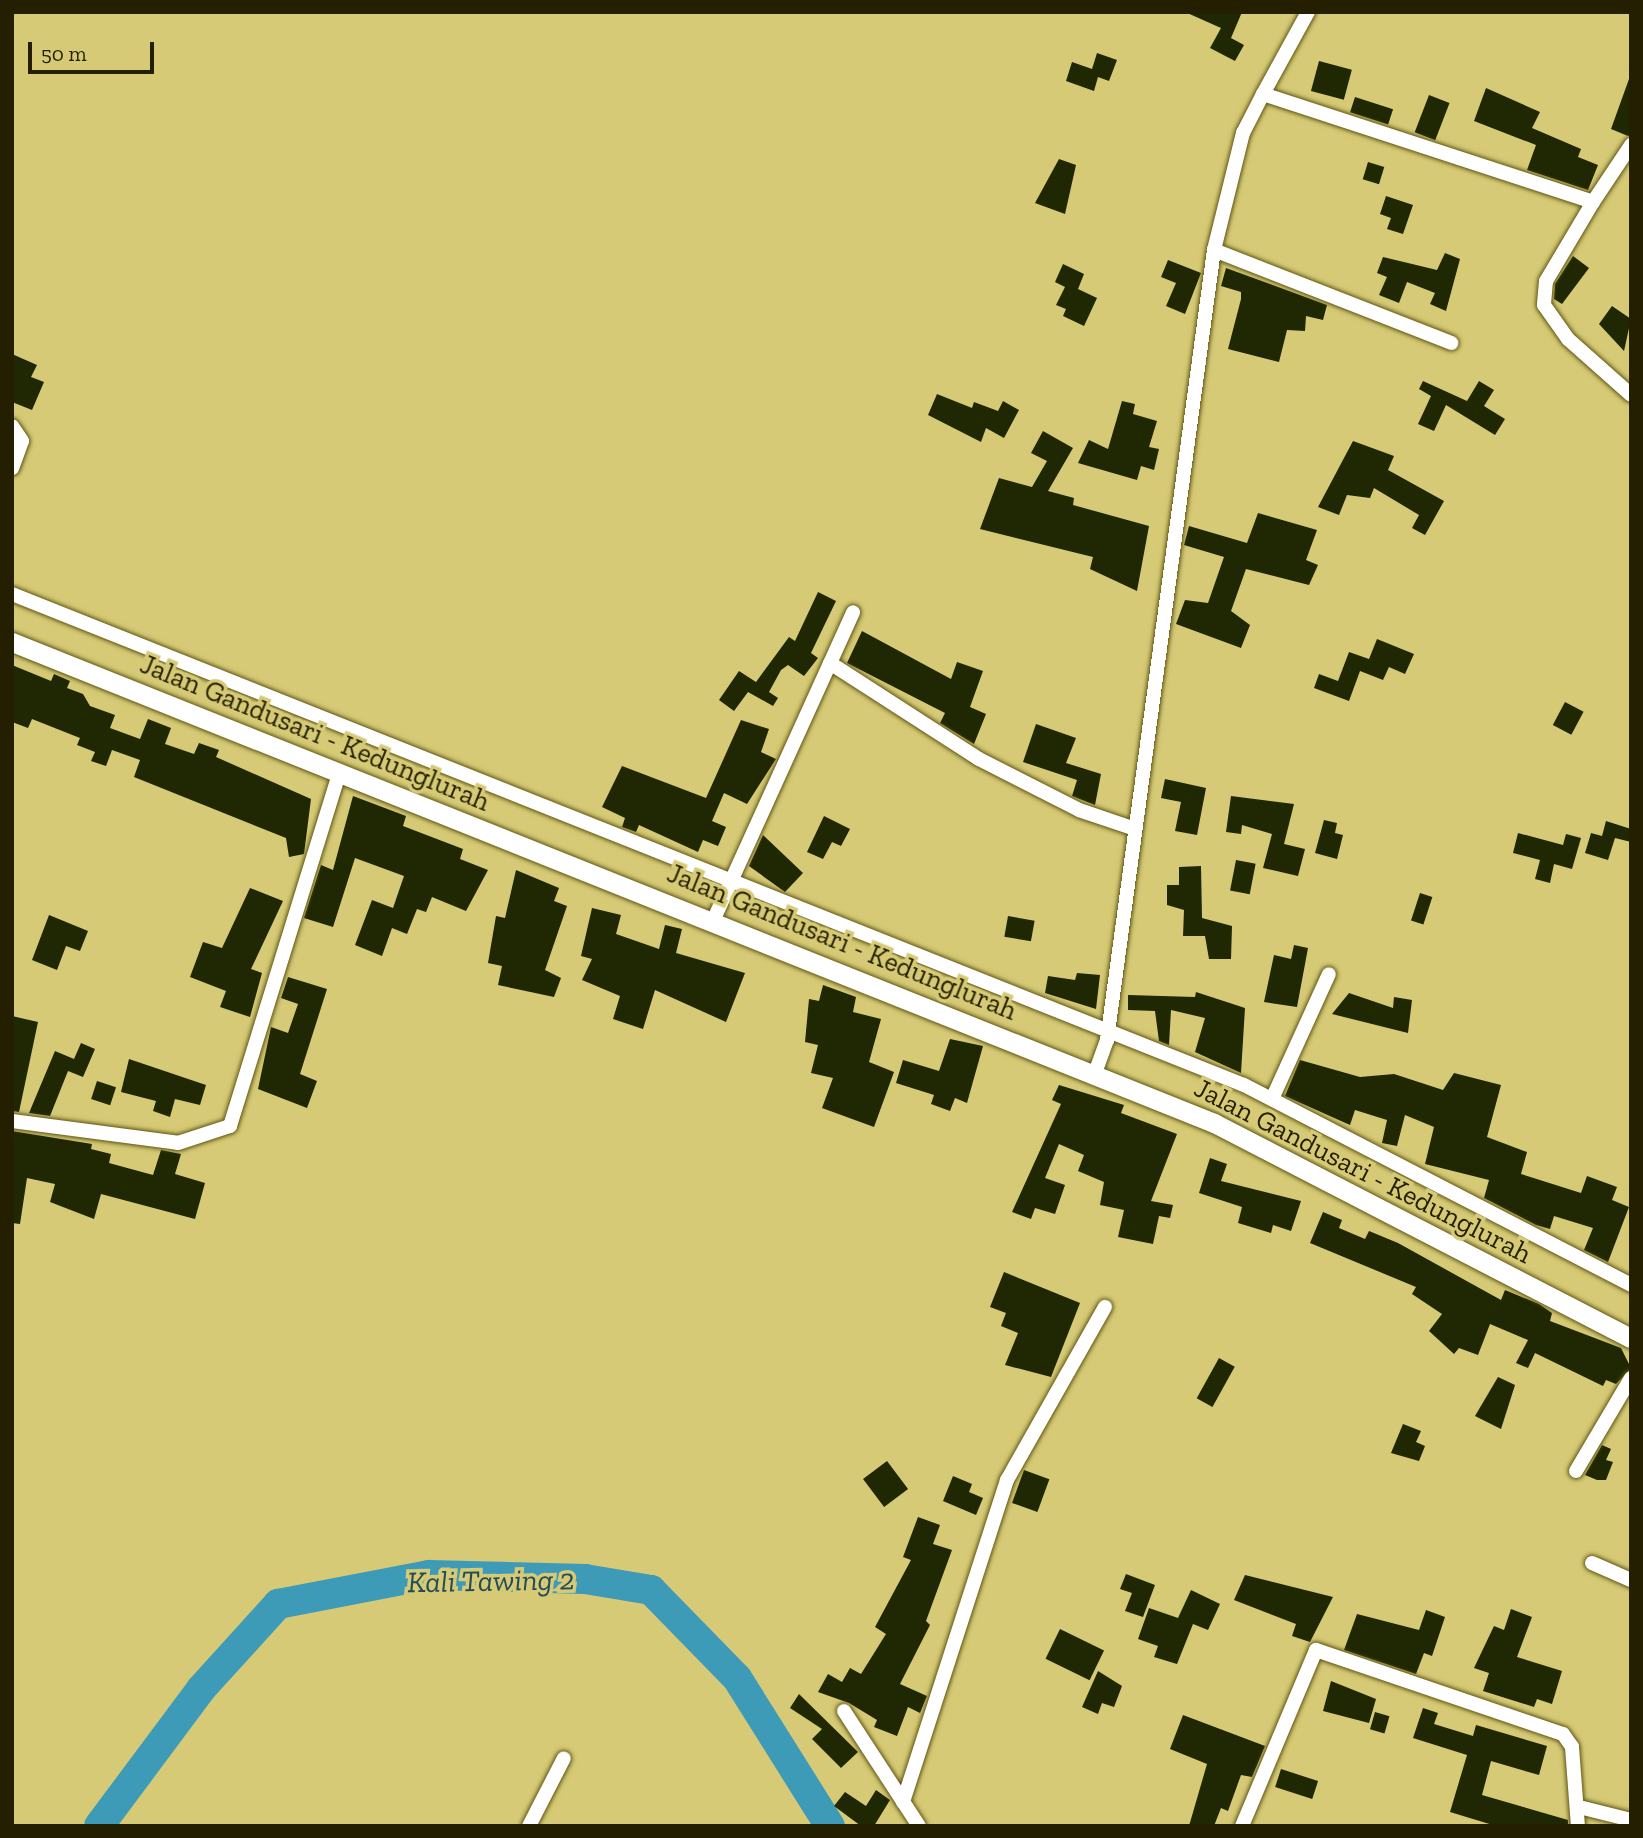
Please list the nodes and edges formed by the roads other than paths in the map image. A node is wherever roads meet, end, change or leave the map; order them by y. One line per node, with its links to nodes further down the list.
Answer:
1 (1308, 12): 2 (street)
2 (1263, 94): 4 (street); 5 (street)
3 (1631, 145): 4 (street)
4 (1593, 202): 7 (street)
5 (1214, 250): 6 (street); 15 (street)
6 (1451, 343)
7 (1631, 395)
8 (12, 426): 9 (street)
9 (12, 468)
10 (12, 594): 16 (street)
11 (853, 612): 13 (street)
12 (12, 642): 14 (street, Jalan Gandusari - Kedunglurah)
13 (830, 663): 15 (street); 16 (street)
14 (339, 773): 17 (street, Jalan Gandusari - Kedunglurah); 22 (street)
15 (1135, 829): 19 (street)
16 (729, 881): 17 (street); 19 (street)
17 (716, 914): 20 (street, Jalan Gandusari - Kedunglurah)
18 (1329, 974): 21 (street)
19 (1108, 1035): 20 (street); 21 (street)
20 (1098, 1065): 25 (street, Jalan Gandusari - Kedunglurah)
21 (1272, 1099): 23 (street)
22 (12, 1121)
23 (1631, 1285)
24 (1105, 1307): 32 (street)
25 (1631, 1338)
26 (1631, 1378): 27 (street)
27 (1576, 1471)
28 (1592, 1563): 29 (street)
29 (1631, 1580)
30 (844, 1711): 32 (street)
31 (565, 1758): 35 (street)
32 (903, 1802): 36 (street)
33 (1579, 1807): 34 (street); 37 (street); 38 (street)
34 (1631, 1820)
35 (528, 1826)
36 (919, 1826)
37 (1242, 1826)
38 (1578, 1826)

